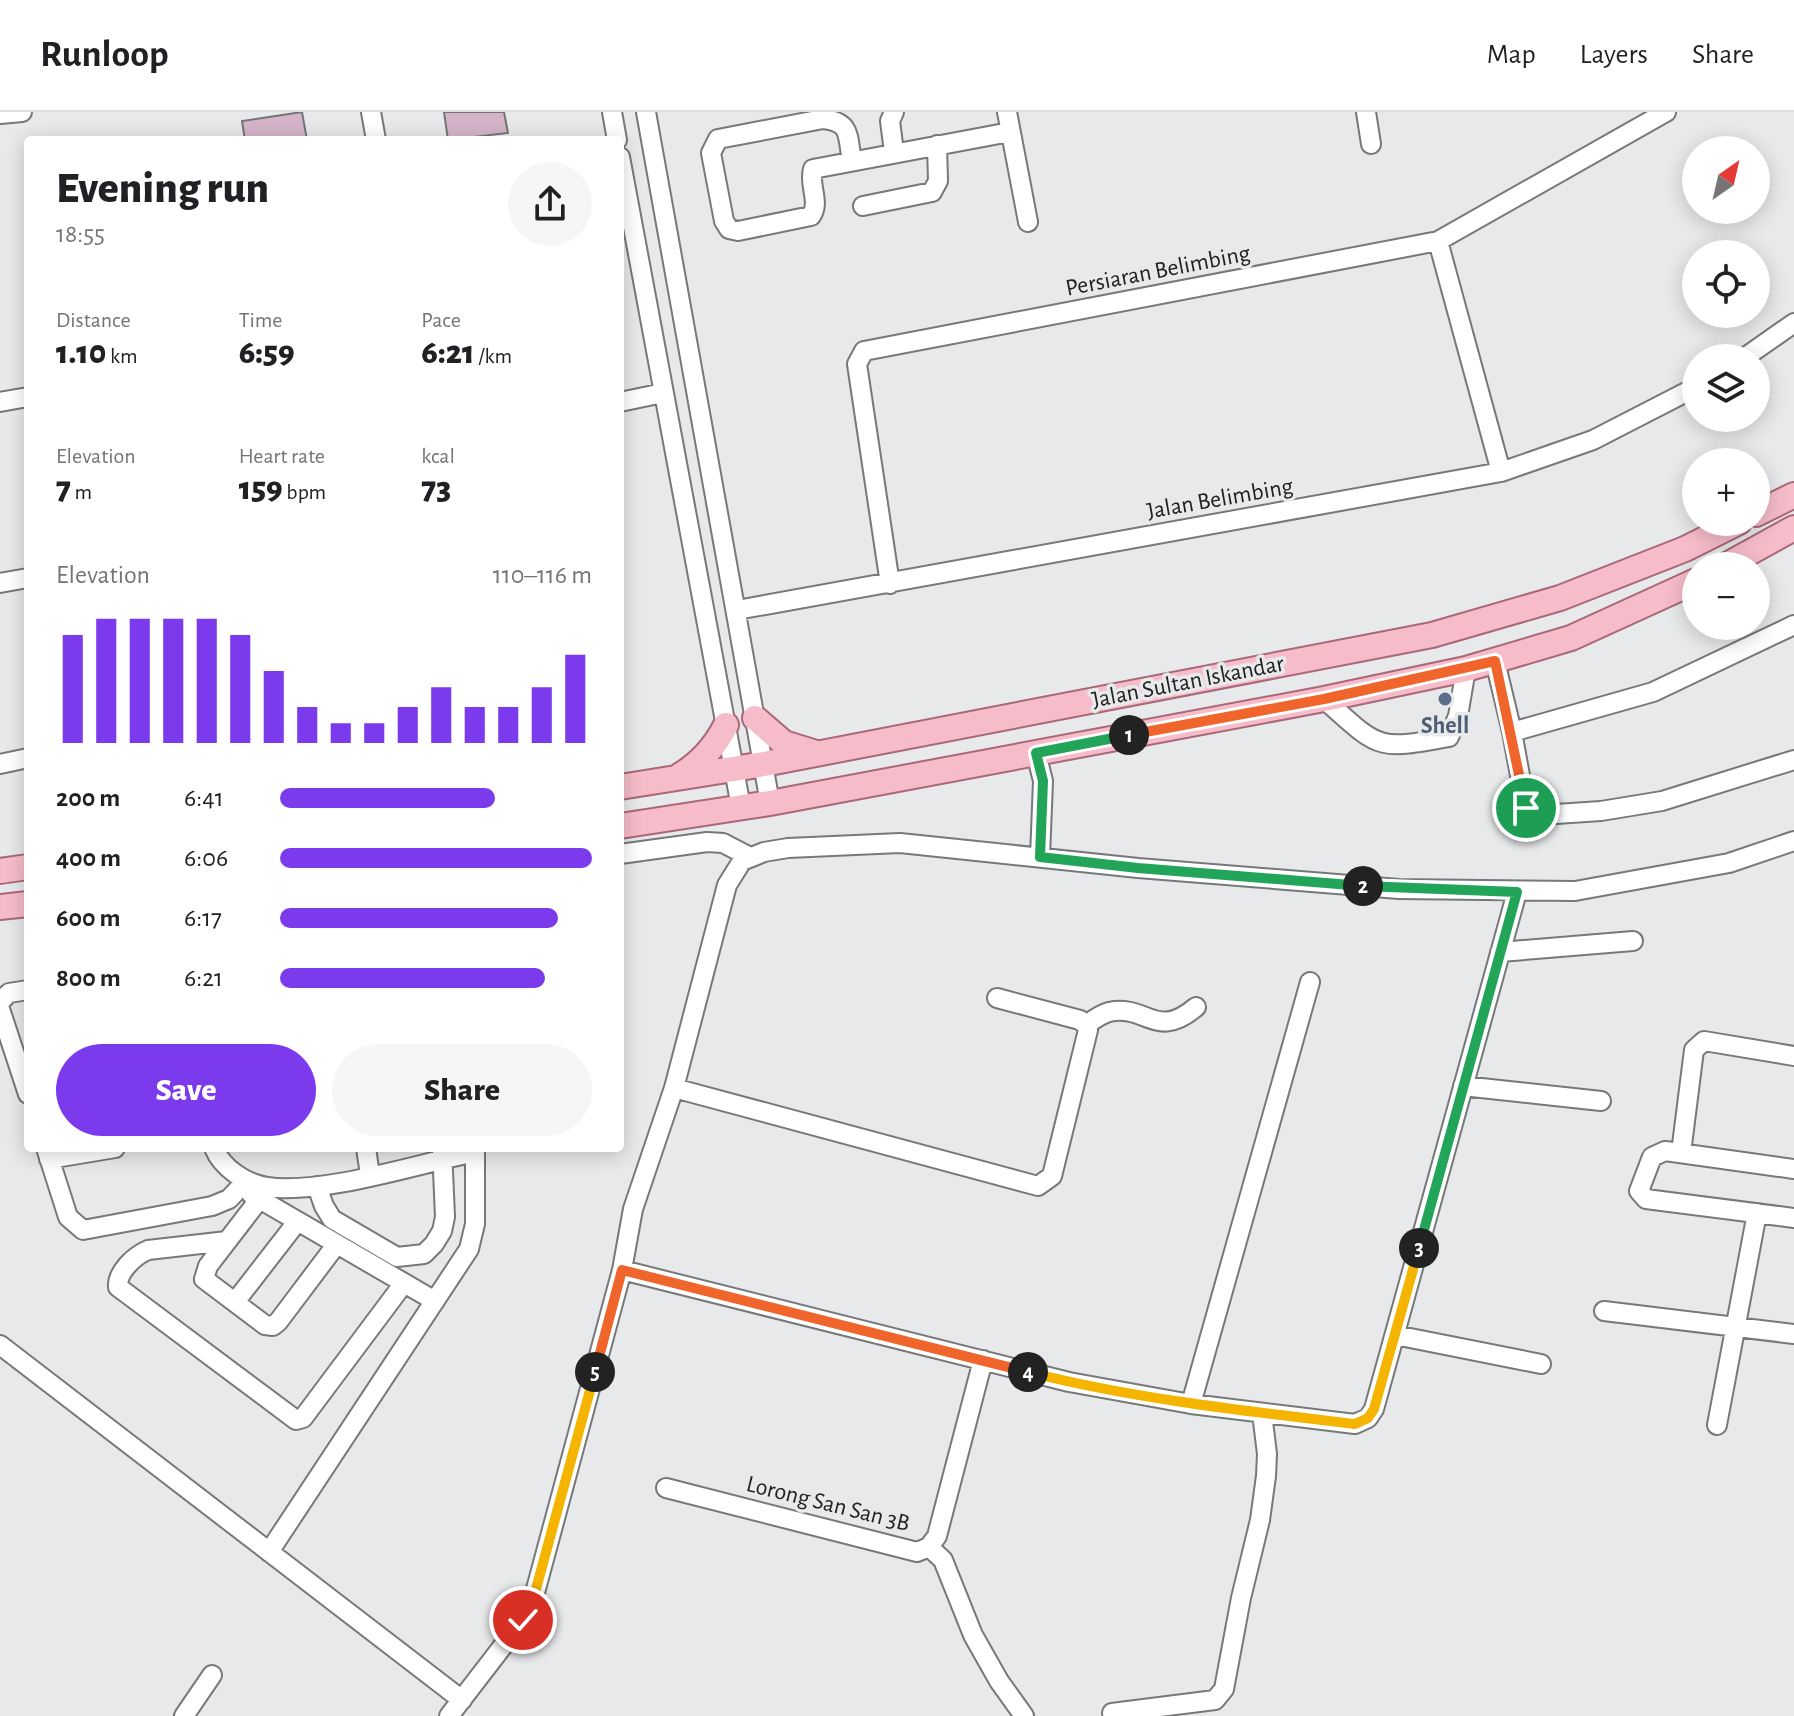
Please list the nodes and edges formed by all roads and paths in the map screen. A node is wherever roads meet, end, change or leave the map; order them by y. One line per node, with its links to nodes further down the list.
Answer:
1 (22, 112): 9 (street)
2 (371, 112): 11 (street)
3 (612, 112): 12 (street)
4 (646, 112): 38 (street)
5 (894, 112): 15 (street)
6 (1007, 112): 10 (street)
7 (1366, 112): 13 (street)
8 (1666, 112): 20 (street, Persiaran Belimbing)
9 (0, 114)
10 (1010, 132): 14 (street); 19 (street)
11 (375, 136)
12 (616, 136)
13 (1371, 144)
14 (937, 145): 15 (street); 18 (street)
15 (894, 152): 16 (street)
16 (852, 161): 16 (street)
17 (624, 179): 23 (street)
18 (863, 206)
19 (1028, 222)
20 (1438, 241): 28 (street); 36 (street, Persiaran Belimbing)
21 (1794, 323): 22 (street)
22 (1764, 344)
23 (663, 393): 26 (street); 44 (street)
24 (1682, 394): 28 (street, Jalan Belimbing)
25 (24, 398): 27 (street)
26 (624, 401)
27 (0, 402)
28 (1501, 472): 36 (street, Jalan Belimbing)
29 (1794, 495): 30 (main road)
30 (1770, 507)
31 (1794, 528): 33 (main road)
32 (1711, 536): 46 (main road, Jalan Sultan Iskandar)
33 (1750, 552)
34 (24, 579): 35 (street)
35 (0, 583)
36 (890, 584): 38 (street, Jalan Belimbing)
37 (1682, 587): 40 (main road, Jalan Sultan Iskandar)
38 (737, 610): 43 (street)
39 (1794, 625): 45 (street)
40 (1495, 661): 41 (main road, Jalan Sultan Iskandar); 45 (street)
41 (1466, 669): 42 (main road, Jalan Sultan Iskandar); 42 (street)
42 (1324, 699): 47 (main road, Jalan Sultan Iskandar)
43 (755, 718): 46 (main road); 51 (street)
44 (726, 725): 52 (street); 53 (main road)
45 (1512, 732): 49 (street)
46 (820, 753): 51 (main road, Jalan Sultan Iskandar)
47 (1036, 753): 55 (main road, Jalan Sultan Iskandar); 61 (street)
48 (24, 759): 50 (street)
49 (1794, 760)
50 (0, 764)
51 (764, 764): 52 (main road, Jalan Sultan Iskandar); 55 (street)
52 (735, 769): 53 (main road, Jalan Sultan Iskandar); 56 (street)
53 (674, 779): 54 (main road, Jalan Sultan Iskandar)
54 (624, 786)
55 (770, 803): 56 (main road, Jalan Sultan Iskandar)
56 (741, 807): 57 (main road, Jalan Sultan Iskandar)
57 (624, 825)
58 (1794, 841): 64 (street)
59 (624, 853): 60 (street)
60 (750, 857): 61 (street); 79 (street)
61 (1040, 857): 64 (street)
62 (24, 868): 63 (main road)
63 (0, 871)
64 (1517, 892): 68 (street)
65 (24, 904): 66 (main road)
66 (0, 907)
67 (1633, 941): 68 (street)
68 (1500, 952): 78 (street)
69 (1310, 982): 109 (street)
70 (24, 991): 72 (street)
71 (997, 998): 75 (street)
72 (0, 1002)
73 (1196, 1007): 75 (street)
74 (0, 1009): 77 (street)
75 (1086, 1025): 79 (street)
76 (1794, 1056): 85 (street)
77 (24, 1078)
78 (1463, 1086): 80 (street); 105 (street)
79 (674, 1088): 98 (street)
80 (1601, 1101)
81 (70, 1152): 86 (street)
82 (217, 1152): 90 (street)
83 (367, 1152): 89 (street)
84 (475, 1152): 100 (street)
85 (1681, 1153): 88 (street); 93 (street)
86 (48, 1154): 90 (street)
87 (442, 1154): 89 (street); 91 (street)
88 (1794, 1169)
89 (370, 1175): 91 (street)
90 (246, 1181): 91 (street); 92 (street)
91 (317, 1186)
92 (258, 1201): 95 (street); 96 (street)
93 (1757, 1213): 94 (street); 103 (street)
94 (1794, 1218)
95 (297, 1222): 97 (street); 101 (street)
96 (227, 1241): 99 (street); 101 (street)
97 (336, 1245): 99 (street); 101 (street)
98 (622, 1270): 107 (street); 116 (street)
99 (404, 1283): 100 (street)
100 (435, 1301): 114 (street)
101 (235, 1302)
102 (1604, 1311): 103 (street)
103 (1736, 1328): 104 (street); 111 (street)
104 (1794, 1334)
105 (1395, 1335): 108 (street); 110 (street)
106 (0, 1345): 114 (street)
107 (983, 1360): 109 (street); 113 (street, Lorong San San 3B)
108 (1541, 1364)
109 (1191, 1404): 110 (street)
110 (1262, 1413): 117 (street)
111 (1717, 1425)
112 (666, 1488): 113 (street, Lorong San San 3B)
113 (929, 1547): 120 (street)
114 (269, 1552): 116 (street)
115 (212, 1675): 118 (street)
116 (462, 1700): 119 (street)
117 (1112, 1713)
118 (184, 1716)
119 (449, 1716)
120 (1024, 1716)

